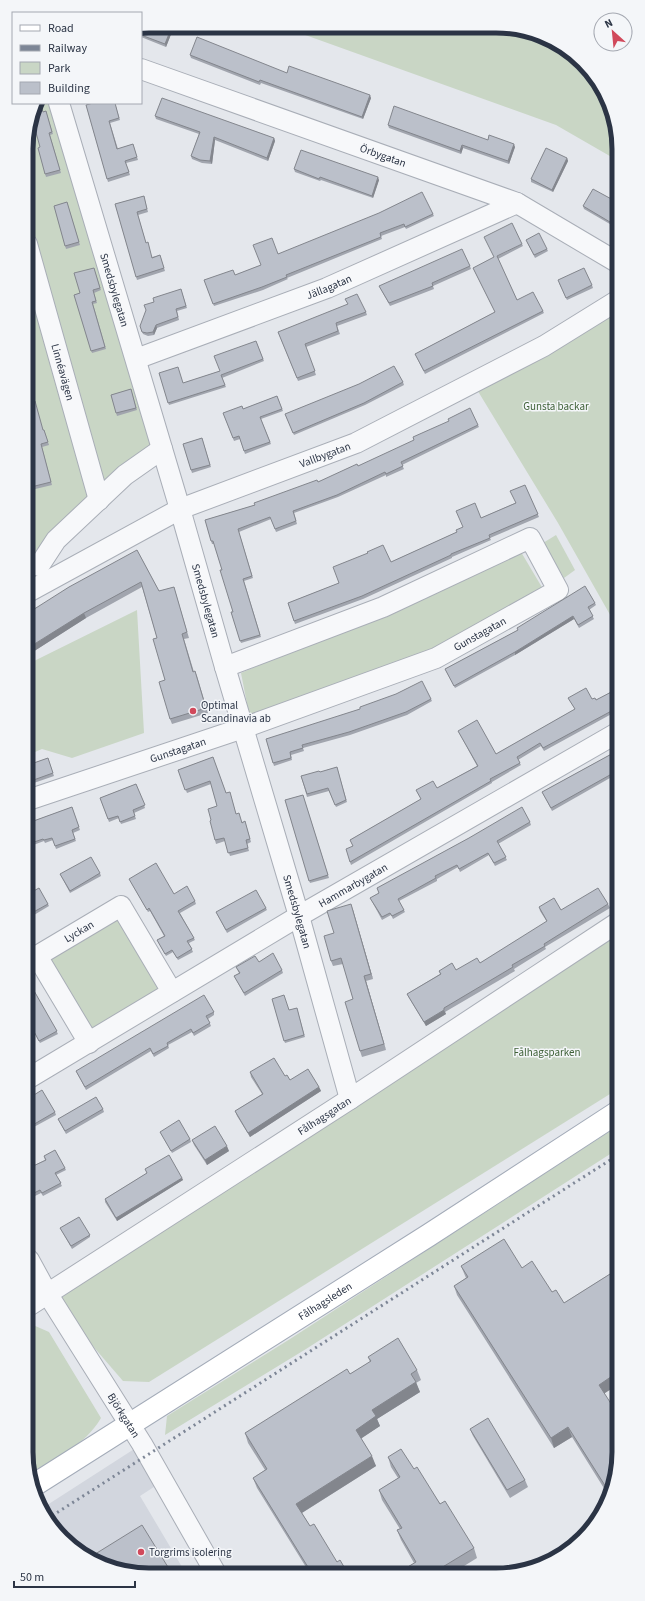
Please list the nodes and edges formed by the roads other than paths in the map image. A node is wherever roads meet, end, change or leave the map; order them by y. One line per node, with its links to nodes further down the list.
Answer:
1 (142, 69): 3 (street, Örbygatan)
2 (60, 104): 7 (street, Smedsbylegatan)
3 (517, 203): 4 (street, Örbygatan); 7 (street, Jällagatan)
4 (612, 259)
5 (33, 265): 9 (street, Linnéavägen)
6 (612, 304): 10 (street, Vallbygatan)
7 (136, 359): 8 (street, Smedsbylegatan)
8 (162, 449): 9 (street); 10 (street, Smedsbylegatan)
9 (99, 500): 11 (street)
10 (180, 509): 11 (street, Vallbygatan); 13 (street, Smedsbylegatan)
11 (39, 566): 12 (street, Vallbygatan)
12 (33, 580)
13 (225, 667): 14 (street, Smedsbylegatan); 14 (street, Gunstagatan)
14 (243, 728): 16 (street, Gunstagatan); 17 (street, Smedsbylegatan)
15 (612, 736): 17 (street, Hammarbygatan)
16 (33, 798)
17 (299, 916): 19 (street, Hammarbygatan); 22 (street, Smedsbylegatan)
18 (612, 926): 22 (street, Fålhagsgatan)
19 (172, 992): 20 (street, Hammarbygatan); 20 (street, Lyckan)
20 (88, 1043): 21 (street, Hammarbygatan)
21 (33, 1076)
22 (350, 1099): 25 (street, Fålhagsgatan)
23 (612, 1116): 27 (main road, Fålhagsleden)
24 (33, 1266): 25 (street, Björkgatan)
25 (47, 1293): 26 (street, Fålhagsgatan); 27 (street, Björkgatan)
26 (33, 1303)
27 (129, 1424): 28 (main road, Fålhagsleden); 29 (street, Björkgatan)
28 (37, 1483)
29 (213, 1568)

